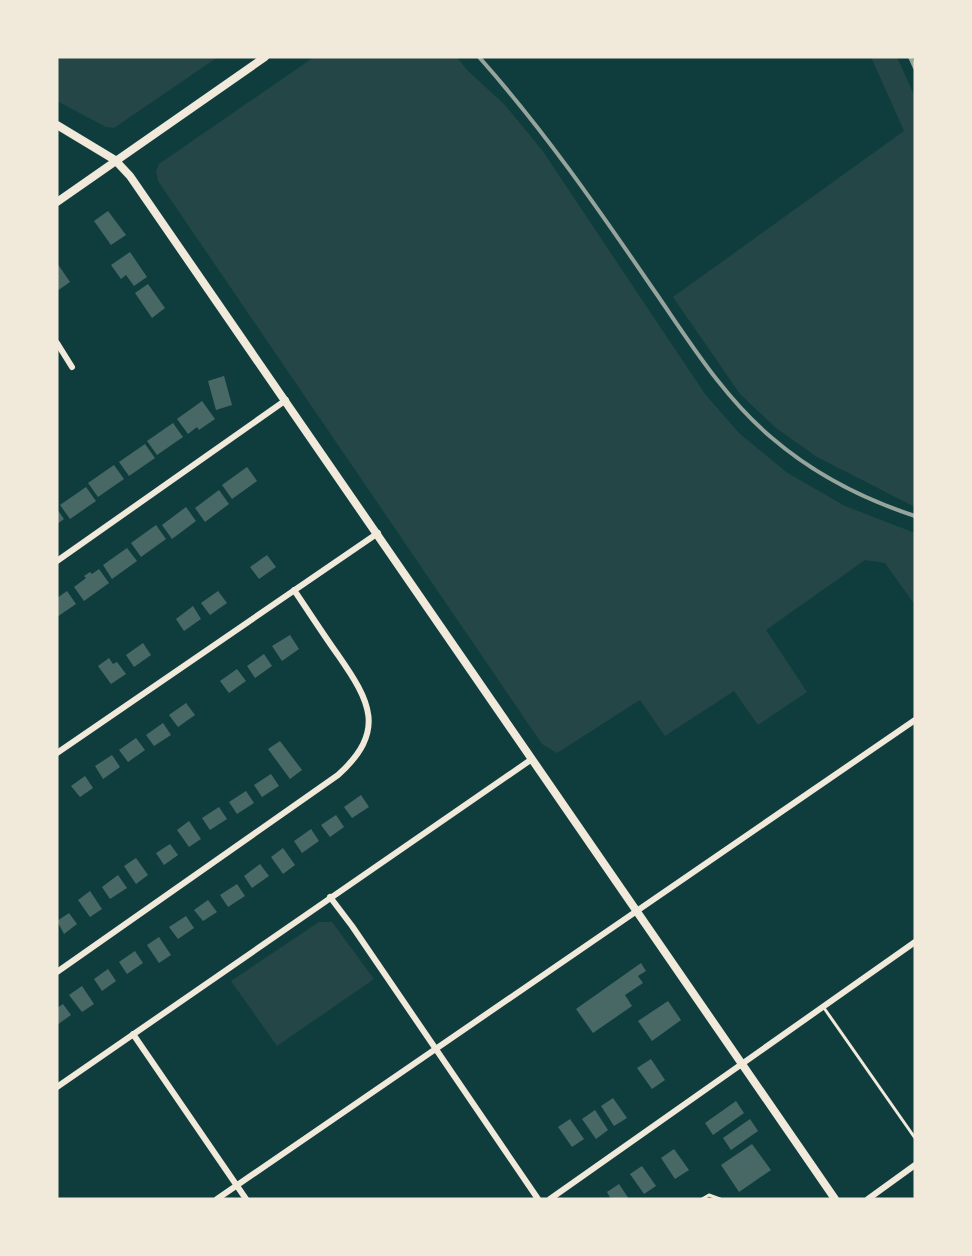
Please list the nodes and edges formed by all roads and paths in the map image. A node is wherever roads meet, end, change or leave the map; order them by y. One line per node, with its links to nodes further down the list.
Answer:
1 (264, 57): 3 (street)
2 (57, 125): 3 (street)
3 (115, 160): 4 (street); 7 (street)
4 (57, 202)
5 (57, 343): 6 (street)
6 (72, 367)
7 (286, 400): 8 (street); 9 (street)
8 (378, 533): 10 (street); 13 (street)
9 (57, 561)
10 (294, 590): 12 (street); 17 (street)
11 (915, 720): 15 (street)
12 (57, 753)
13 (532, 759): 14 (street); 15 (street)
14 (330, 897): 19 (street); 20 (street)
15 (639, 911): 20 (street); 21 (street)
16 (915, 942): 18 (street)
17 (57, 972)
18 (823, 1007): 21 (street); 23 (lane)
19 (133, 1034): 22 (street); 25 (street)
20 (436, 1048): 25 (street); 28 (street)
21 (742, 1063): 29 (street); 32 (street)
22 (57, 1087)
23 (915, 1138)
24 (915, 1165): 33 (street)
25 (237, 1185): 26 (street); 27 (street)
26 (217, 1199)
27 (246, 1199)
28 (538, 1199)
29 (550, 1199)
30 (702, 1199): 31 (lane)
31 (720, 1199)
32 (835, 1199)
33 (868, 1199)

